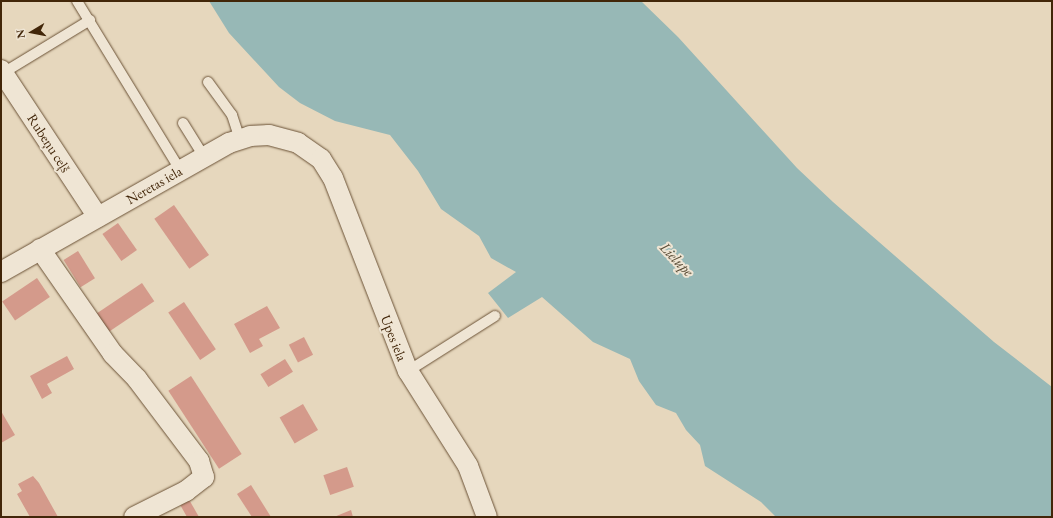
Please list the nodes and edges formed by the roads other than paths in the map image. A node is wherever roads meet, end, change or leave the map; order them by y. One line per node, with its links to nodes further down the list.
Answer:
1 (77, 1): 2 (lane)
2 (90, 20): 3 (lane); 9 (lane)
3 (2, 72): 10 (street, Rubeņu ceļš)
4 (208, 82): 6 (lane)
5 (183, 124): 8 (lane)
6 (240, 139): 7 (street, Neretas iela); 8 (street, Neretas iela)
7 (314, 153): 14 (street, Upes iela)
8 (204, 156): 9 (street, Neretas iela)
9 (180, 170): 10 (street, Neretas iela)
10 (98, 217): 11 (street, Neretas iela)
11 (40, 250): 12 (street, Neretas iela); 15 (street)
12 (1, 272)
13 (495, 316): 14 (lane)
14 (408, 371): 16 (street, Upes iela)
15 (134, 517)
16 (487, 517)

